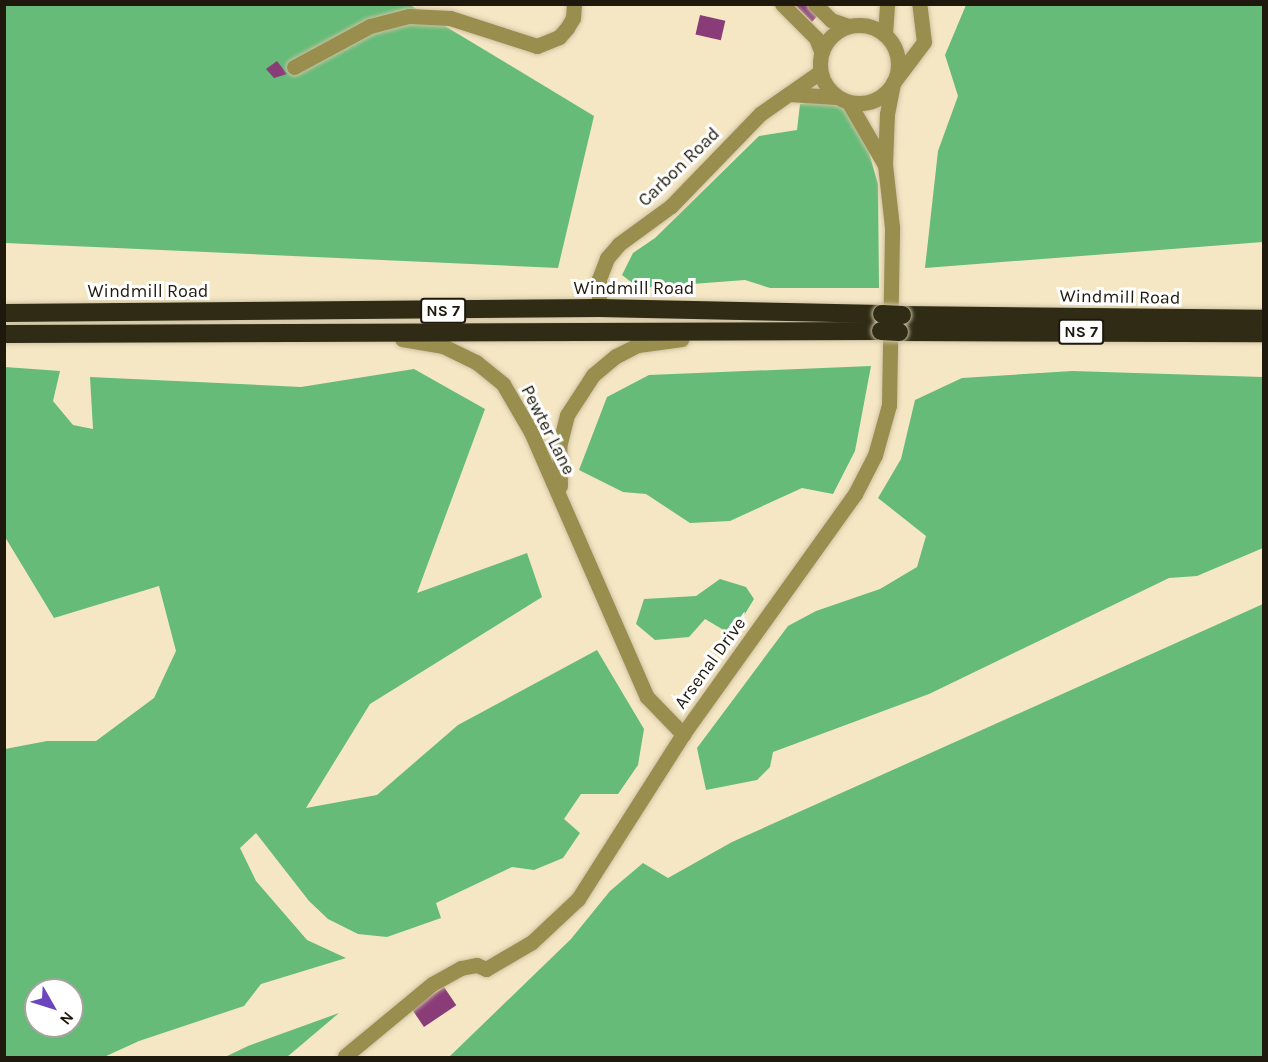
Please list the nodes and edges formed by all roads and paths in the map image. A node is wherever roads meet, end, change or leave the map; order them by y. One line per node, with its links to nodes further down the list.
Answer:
1 (574, 4): 9 (lane)
2 (782, 4): 8 (lane)
3 (815, 4): 6 (lane)
4 (919, 4): 11 (lane)
5 (887, 6): 7 (lane)
6 (848, 26): 7 (lane); 8 (lane)
7 (879, 31): 11 (lane)
8 (821, 51): 10 (lane)
9 (294, 67)
10 (820, 72): 12 (lane, Carbon Road); 13 (lane)
11 (893, 83): 13 (lane); 14 (lane, Arsenal Drive)
12 (789, 94): 13 (lane); 15 (lane, Carbon Road)
13 (843, 100): 14 (lane, Arsenal Drive)
14 (885, 165): 24 (lane, Arsenal Drive)
15 (598, 308): 16 (highway, Windmill Road / NS 7); 18 (highway, Windmill Road / NS 7)
16 (4, 313)
17 (1263, 319): 18 (highway, Windmill Road / NS 7)
18 (891, 323): 20 (highway, Windmill Road / NS 7); 21 (highway, Windmill Road / NS 7)
19 (276, 332): 20 (highway, Windmill Road / NS 7); 22 (highway, Windmill Road / NS 7); 23 (lane, Pewter Lane)
20 (771, 333): 23 (lane, Pewter Lane)
21 (1263, 333)
22 (4, 334)
23 (581, 549): 24 (lane, Pewter Lane)
24 (683, 734): 25 (lane, Arsenal Drive)
25 (345, 1056)

